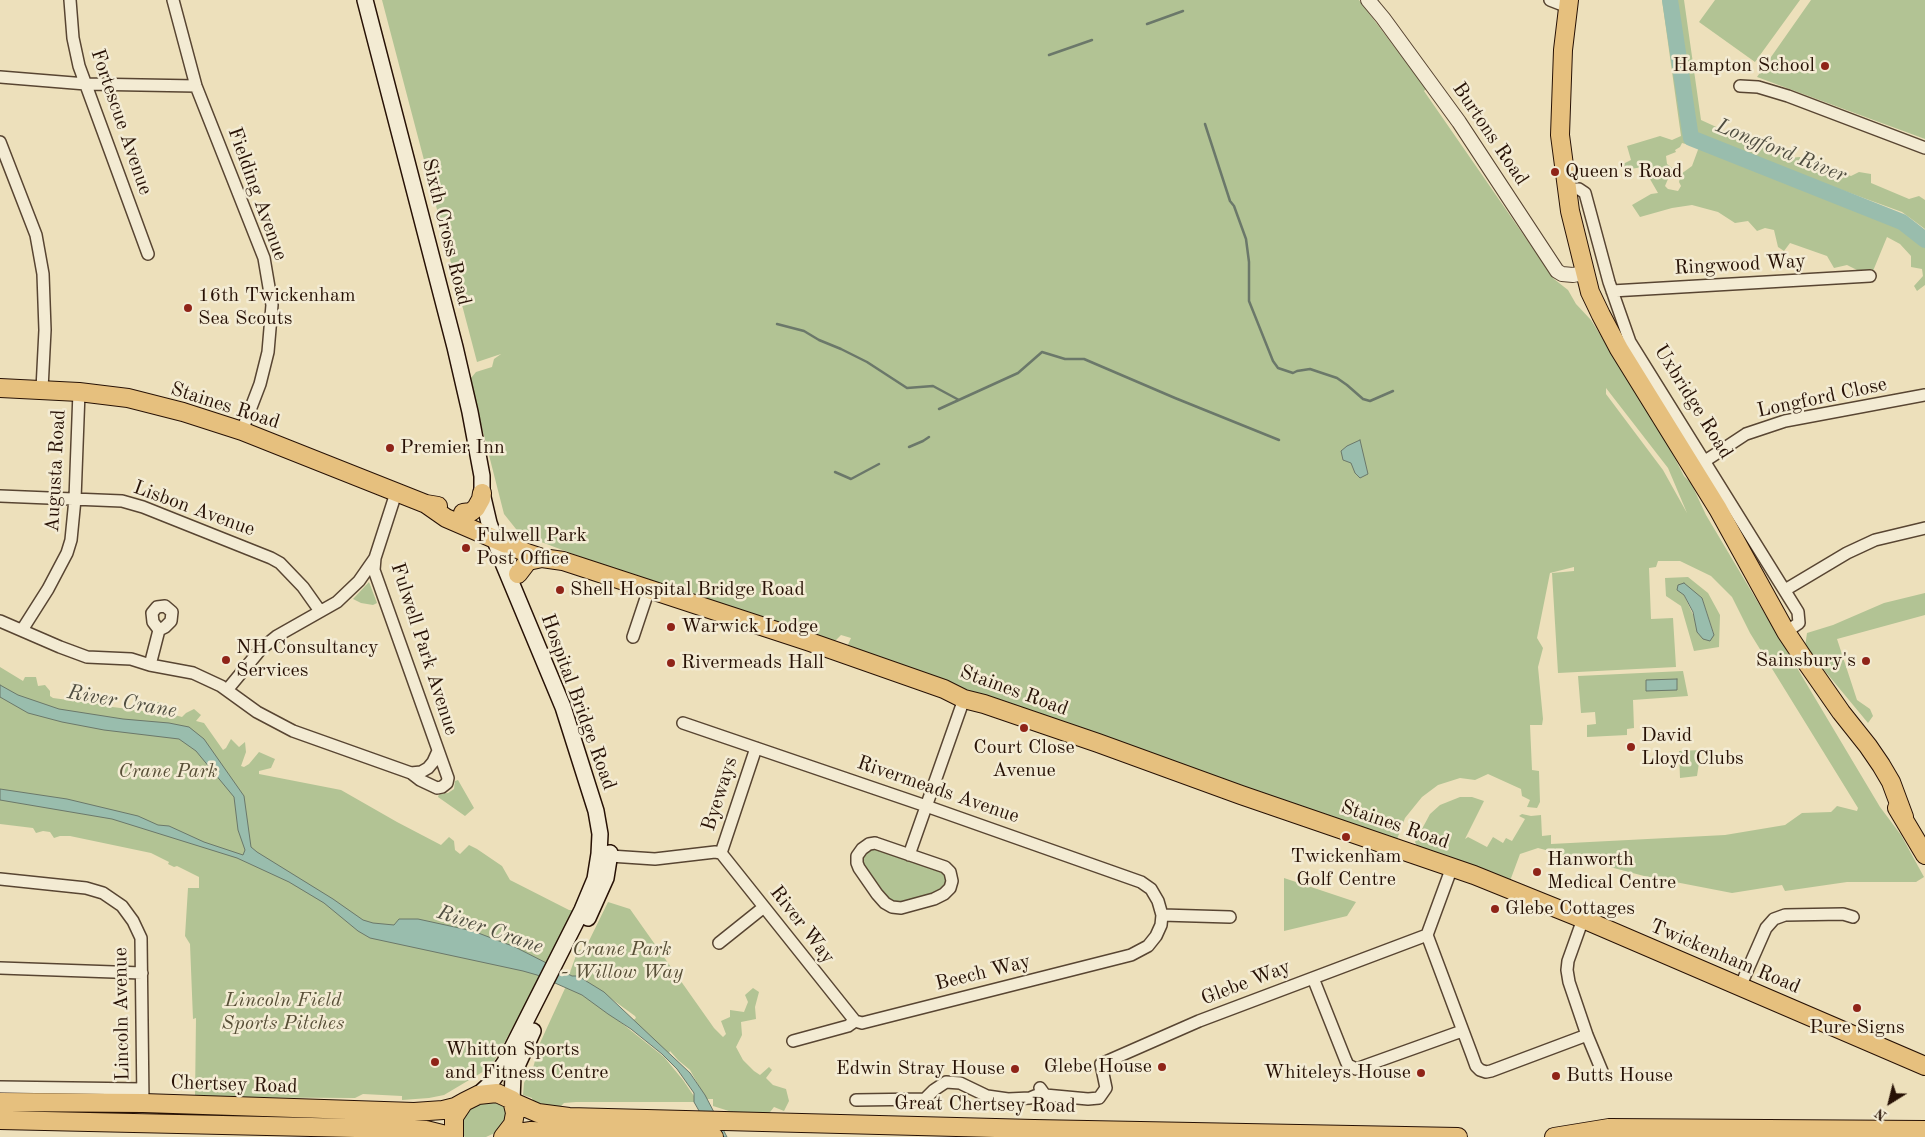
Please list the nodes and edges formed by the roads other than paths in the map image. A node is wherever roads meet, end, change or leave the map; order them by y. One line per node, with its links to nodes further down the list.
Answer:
1 (70, 0): 7 (street, Fortescue Avenue)
2 (173, 0): 8 (street, Fielding Avenue)
3 (365, 0): 23 (main road, Sixth Cross Road)
4 (1368, 0): 14 (street, Burtons Road)
5 (1560, 2): 12 (main road, Uxbridge Road)
6 (0, 77): 7 (street)
7 (86, 84): 8 (street); 13 (street, Fortescue Avenue)
8 (196, 86): 21 (street, Fielding Avenue)
9 (1740, 86): 11 (street)
10 (0, 142): 18 (street)
11 (1925, 148)
12 (1566, 189): 14 (main road, Uxbridge Road); 16 (street, Uxbridge Road)
13 (148, 254)
14 (1584, 273): 40 (main road, Uxbridge Road)
15 (1870, 276): 16 (street, Ringwood Way)
16 (1612, 291): 22 (street, Uxbridge Road)
17 (0, 388): 18 (main road, Staines Road)
18 (42, 389): 19 (main road, Staines Road)
19 (79, 392): 21 (main road, Staines Road); 26 (street, Augusta Road)
20 (1925, 395): 22 (street, Longford Close)
21 (242, 431): 24 (main road, Staines Road)
22 (1705, 461): 35 (street, Uxbridge Road)
23 (482, 484): 28 (main road); 30 (main road, Sixth Cross Road)
24 (396, 493): 27 (main road, Staines Road); 31 (street)
25 (0, 496): 26 (street, Lisbon Avenue)
26 (75, 499): 36 (street, Lisbon Avenue); 38 (street, Augusta Road)
27 (426, 504): 28 (main road, Staines Road); 30 (main road, Staines Road)
28 (463, 513): 30 (main road, Staines Road)
29 (1925, 528): 35 (street)
30 (497, 533): 32 (main road, Staines Road); 33 (main road, Hospital Bridge Road); 42 (main road, Hospital Bridge Road)
31 (375, 558): 36 (street); 48 (street, Fulwell Park Avenue)
32 (551, 559): 33 (main road); 34 (main road, Staines Road)
33 (518, 574): 42 (main road, Hospital Bridge Road)
34 (649, 589): 41 (street); 45 (main road, Staines Road)
35 (1785, 590): 40 (street, Uxbridge Road)
36 (320, 611): 44 (street)
37 (0, 621): 38 (street, Fulwell Park Avenue)
38 (22, 630): 43 (street, Fulwell Park Avenue)
39 (158, 630): 43 (street)
40 (1786, 632): 54 (main road, Uxbridge Road)
41 (633, 637)
42 (542, 643): 52 (main road, Hospital Bridge Road)
43 (150, 665): 44 (street, Fulwell Park Avenue)
44 (227, 690): 49 (street, Fulwell Park Avenue)
45 (964, 699): 50 (street); 55 (main road, Staines Road)
46 (683, 723): 47 (street, Rivermeads Avenue)
47 (756, 748): 50 (street, Rivermeads Avenue); 51 (street, Byeways)
48 (438, 751): 49 (street, Fulwell Park Avenue); 49 (street, Fulwell Park Avenue)
49 (411, 773)
50 (926, 806): 53 (street); 58 (street, Rivermeads Avenue)
51 (721, 853): 52 (street); 57 (street, River Way)
52 (605, 855): 68 (main road, Hospital Bridge Road)
53 (909, 855): 53 (street)
54 (1925, 855)
55 (1452, 867): 61 (main road, Twickenham Road); 62 (street)
56 (0, 879): 65 (street, Lincoln Avenue)
57 (764, 907): 63 (street); 69 (street, River Way)
58 (1162, 914): 59 (street); 69 (street, Beech Way)
59 (1230, 917)
60 (1853, 917): 67 (street)
61 (1583, 919): 67 (main road, Twickenham Road); 71 (street)
62 (1427, 935): 66 (street, Glebe Way); 70 (street)
63 (720, 943)
64 (0, 968): 65 (street)
65 (142, 973): 76 (street, Lincoln Avenue)
66 (1313, 978): 70 (street); 78 (street, Glebe Way)
67 (1740, 987): 73 (main road, Twickenham Road)
68 (546, 994): 77 (main road, Hospital Bridge Road); 79 (main road, Hospital Bridge Road)
69 (854, 1021): 72 (street, Beech Way)
70 (1462, 1031): 71 (street)
71 (1587, 1035): 74 (street)
72 (792, 1041)
73 (1925, 1066)
74 (1604, 1076)
75 (0, 1086): 76 (street, Chertsey Road)
76 (142, 1096): 77 (main road, Chertsey Road); 80 (main road, Chertsey Road)
77 (471, 1099): 79 (main road, Chertsey Road); 84 (main road)
78 (856, 1100)
79 (513, 1101): 83 (main road); 87 (main road, Great Chertsey Road)
80 (0, 1102)
81 (0, 1120): 84 (main road, Chertsey Road)
82 (1925, 1130): 88 (main road)
83 (504, 1136): 85 (main road)
84 (454, 1137)
85 (697, 1137): 86 (main road)
86 (714, 1137)
87 (1458, 1137)
88 (1554, 1137)

